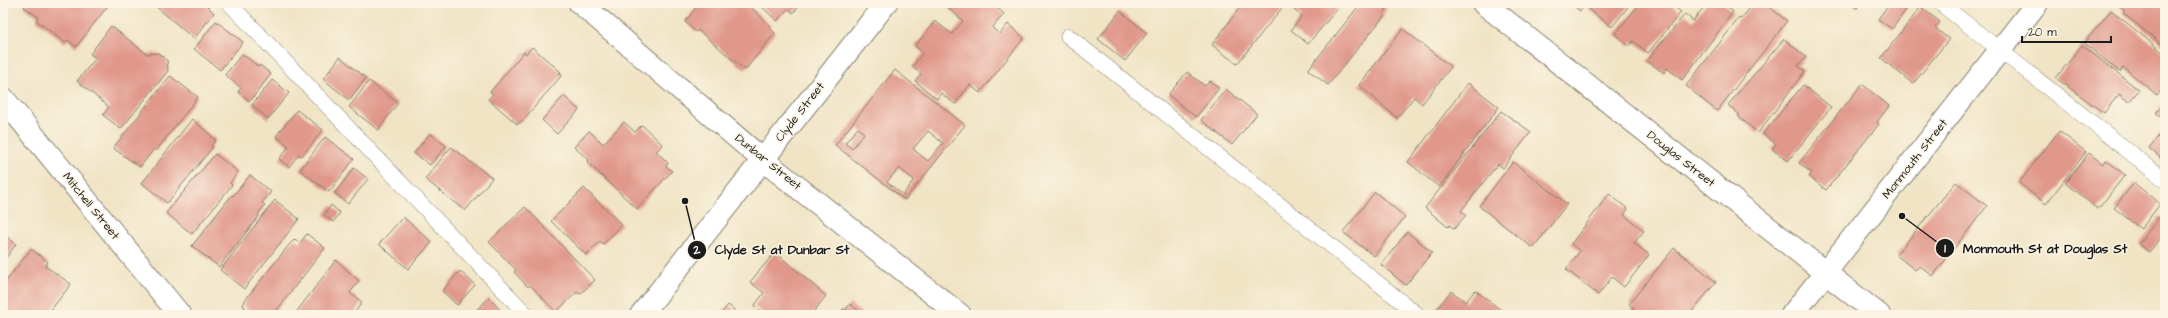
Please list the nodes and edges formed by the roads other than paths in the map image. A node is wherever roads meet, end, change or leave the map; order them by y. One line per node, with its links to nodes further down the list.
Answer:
1 (229, 3): 14 (lane)
2 (580, 3): 10 (street, Dunbar Street)
3 (886, 3): 10 (street, Clyde Street)
4 (1483, 3): 12 (street, Douglas Street)
5 (1940, 3): 8 (lane)
6 (2037, 3): 8 (street, Monmouth Street)
7 (1068, 36): 17 (lane)
8 (2000, 50): 11 (lane); 12 (street, Monmouth Street)
9 (3, 98): 13 (street, Mitchell Street)
10 (763, 160): 15 (street, Clyde Street); 16 (street, Dunbar Street)
11 (2165, 180)
12 (1825, 273): 18 (street, Monmouth Street); 19 (street, Douglas Street)
13 (180, 315)
14 (527, 315)
15 (641, 315)
16 (960, 315)
17 (1418, 315)
18 (1792, 315)
19 (1879, 315)

